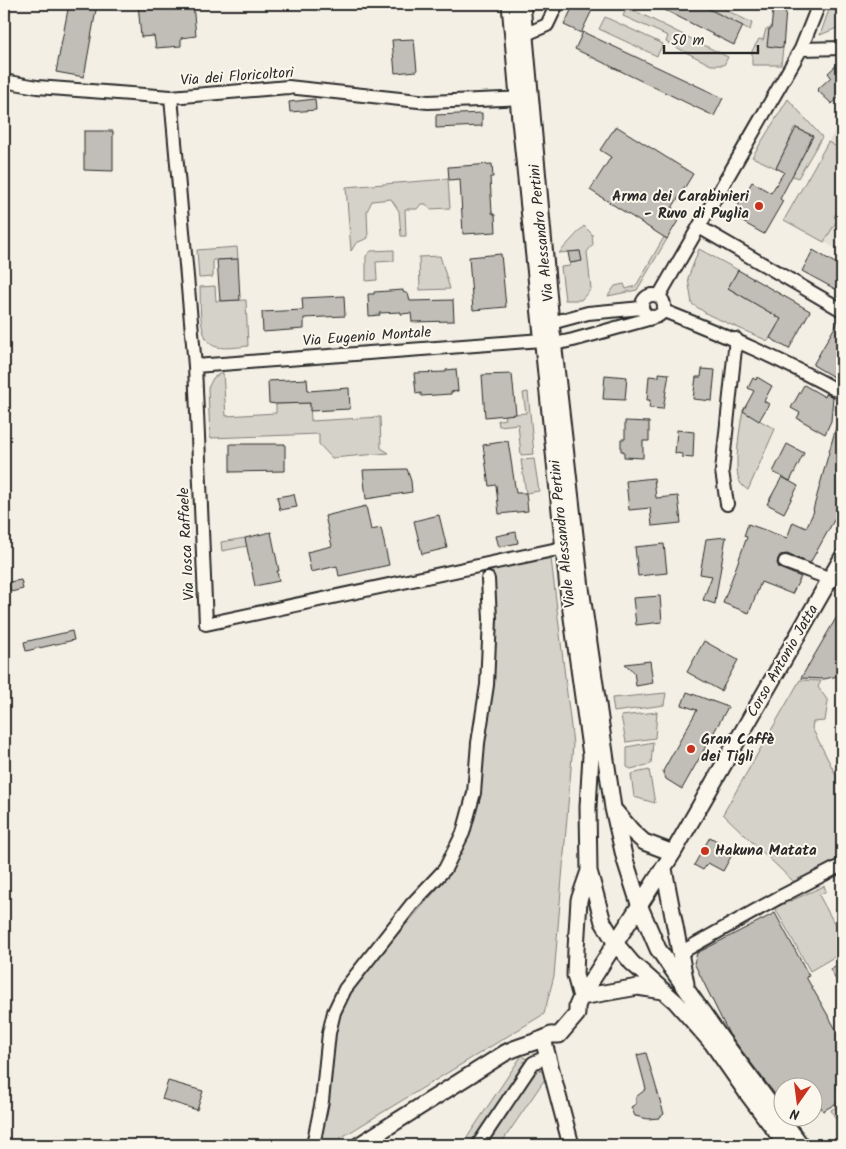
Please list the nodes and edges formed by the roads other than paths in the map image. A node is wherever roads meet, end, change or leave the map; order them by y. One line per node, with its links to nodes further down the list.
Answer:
1 (510, 4): 8 (main road)
2 (522, 4): 5 (main road)
3 (557, 4): 5 (street)
4 (820, 4): 7 (street)
5 (524, 35): 8 (main road)
6 (842, 48): 7 (street)
7 (801, 49): 13 (street)
8 (520, 52): 11 (main road)
9 (4, 81): 10 (street, Via dei Floricoltori)
10 (171, 97): 11 (street, Via dei Floricoltori); 22 (street, Via Iosca Raffaele)
11 (524, 98): 12 (main road)
12 (526, 121): 19 (main road, Via Alessandro Pertini); 21 (main road, Viale Alessandro Pertini)
13 (699, 226): 14 (street); 16 (street)
14 (659, 296): 15 (street); 17 (street)
15 (642, 308): 18 (street); 19 (street)
16 (842, 310)
17 (664, 311): 18 (street); 20 (street)
18 (652, 318): 21 (street, Via Eugenio Montale)
19 (550, 324): 21 (main road, Via Alessandro Pertini)
20 (736, 339): 23 (street); 24 (street)
21 (548, 342): 22 (street, Via Eugenio Montale); 25 (main road, Viale Alessandro Pertini); 30 (main road, Viale Alessandro Pertini)
22 (195, 366): 25 (street, Via Iosca Raffaele)
23 (842, 393)
24 (727, 504)
25 (565, 549): 34 (main road, Viale Alessandro Pertini)
26 (842, 558): 29 (main road, Corso Antonio Jatta)
27 (785, 562): 29 (street)
28 (488, 579): 43 (street)
29 (830, 579): 31 (main road, Corso Antonio Jatta)
30 (613, 808): 31 (main road); 35 (main road, Viale Alessandro Pertini)
31 (673, 853): 33 (main road, Corso Antonio Jatta)
32 (842, 865): 37 (street)
33 (664, 869): 35 (main road); 37 (main road, Viale Alessandro Pertini)
34 (589, 872): 36 (main road, Viale Alessandro Pertini); 40 (main road)
35 (640, 907): 36 (main road); 38 (main road, Viale Alessandro Pertini)
36 (616, 944): 39 (main road, Viale Alessandro Pertini); 40 (main road)
37 (680, 954): 38 (main road, Viale Alessandro Pertini)
38 (687, 988): 48 (main road, Viale Alessandro Pertini)
39 (666, 992): 40 (main road); 47 (main road, Viale Alessandro Pertini)
40 (579, 1002): 41 (main road)
41 (547, 1037): 42 (main road); 44 (main road)
42 (546, 1056): 45 (street); 46 (main road)
43 (313, 1145)
44 (358, 1145)
45 (478, 1145)
46 (571, 1145)
47 (786, 1145)
48 (800, 1145)

